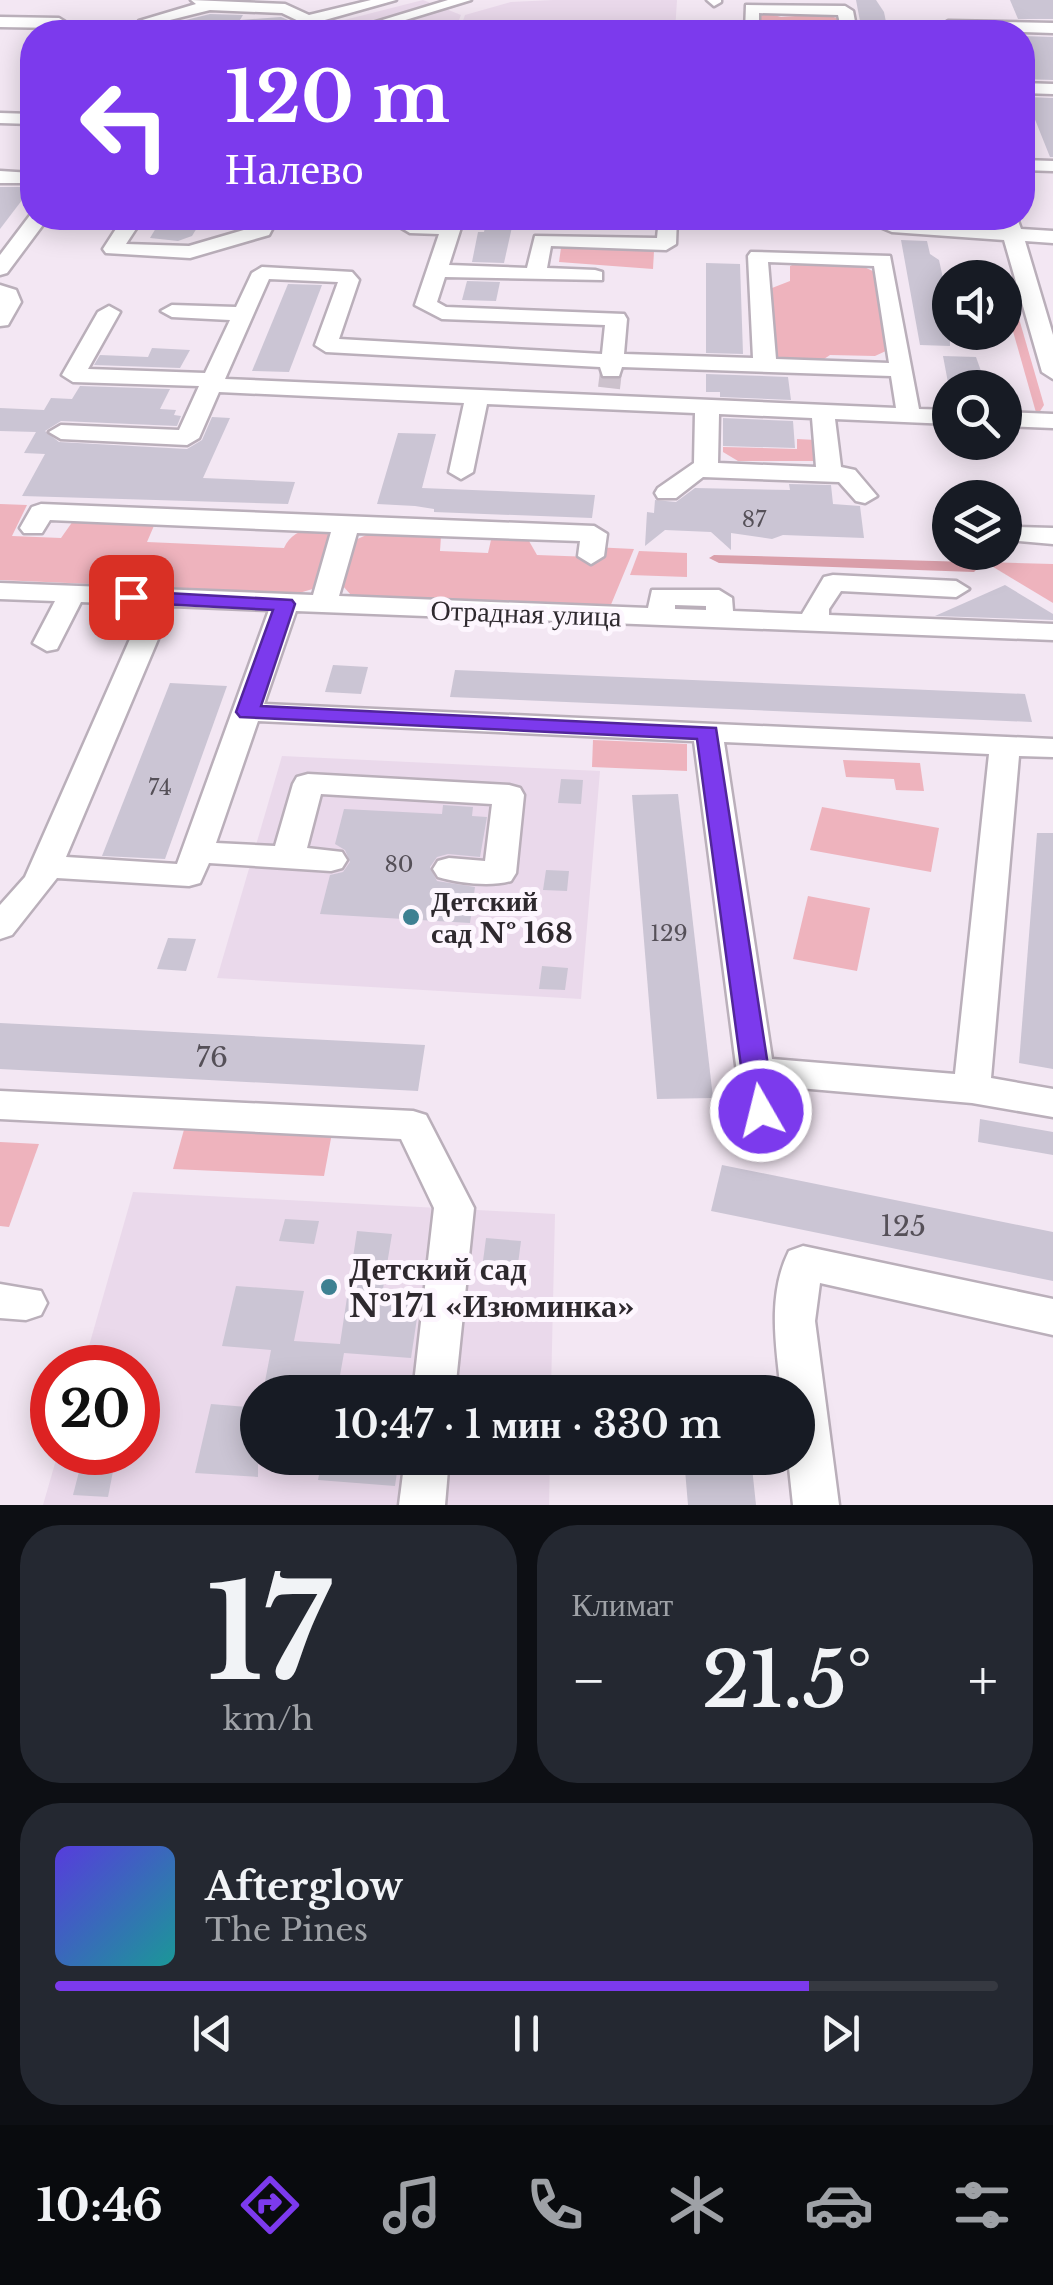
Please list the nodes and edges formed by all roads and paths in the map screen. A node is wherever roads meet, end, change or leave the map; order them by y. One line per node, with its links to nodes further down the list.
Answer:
1 (388, 0): 7 (street)
2 (464, 0): 8 (street)
3 (205, 3): 4 (street); 6 (street)
4 (267, 4): 5 (street)
5 (288, 5): 7 (street)
6 (150, 20)
7 (307, 20)
8 (397, 20)
9 (752, 20): 10 (street)
10 (847, 20)
11 (29, 230): 21 (street)
12 (126, 230): 14 (street)
13 (209, 230): 19 (street)
14 (249, 230)
15 (450, 230): 22 (street)
16 (667, 230): 23 (street)
17 (1013, 230): 29 (street)
18 (1026, 230): 20 (street)
19 (198, 231)
20 (1053, 237)
21 (0, 269)
22 (437, 271): 23 (street); 34 (street)
23 (536, 274): 24 (street)
24 (595, 276)
25 (0, 292): 30 (street)
26 (172, 311): 28 (street)
27 (109, 312): 35 (street)
28 (243, 314): 34 (street); 35 (street)
29 (1045, 315): 33 (street)
30 (0, 320)
31 (765, 366): 32 (street); 32 (street); 34 (street)
32 (901, 370): 40 (street)
33 (1053, 372)
34 (610, 381): 37 (street); 38 (street)
35 (210, 387): 36 (street); 37 (street); 44 (street)
36 (52, 389)
37 (477, 398): 46 (street)
38 (707, 408): 39 (street); 45 (street)
39 (823, 412): 40 (street); 47 (street)
40 (908, 416): 41 (street)
41 (932, 417)
42 (1022, 420): 43 (street)
43 (1053, 421)
44 (61, 432)
45 (706, 470): 47 (street); 48 (street)
46 (461, 472)
47 (829, 474): 49 (street)
48 (667, 492)
49 (865, 496)
50 (346, 524): 51 (street); 54 (street); 60 (street)
51 (33, 528)
52 (1022, 535): 53 (street)
53 (1053, 536)
54 (592, 556)
55 (956, 589): 61 (street)
56 (0, 591): 57 (street, Отрадная улица)
57 (72, 594): 58 (street, Отрадная улица); 63 (street)
58 (161, 598): 59 (street, Отрадная улица); 71 (street)
59 (285, 604): 60 (street, Отрадная улица); 64 (street)
60 (323, 606): 61 (street, Отрадная улица)
61 (816, 624): 62 (street, Отрадная улица)
62 (1053, 632)
63 (47, 644)
64 (248, 712): 65 (street); 68 (street)
65 (708, 733): 66 (street); 74 (street)
66 (1006, 746): 67 (street); 75 (street)
67 (1053, 748)
68 (198, 852): 69 (street); 71 (street)
69 (288, 858): 70 (street); 72 (street)
70 (331, 860)
71 (46, 867): 73 (street)
72 (449, 869)
73 (2, 922)
74 (755, 1070): 75 (street); 78 (street)
75 (972, 1089): 76 (street)
76 (1053, 1103)
77 (0, 1105): 80 (street)
78 (761, 1111)
79 (1053, 1317): 83 (street)
80 (436, 1375)
81 (425, 1475): 82 (street)
82 (422, 1505)
83 (816, 1505)

